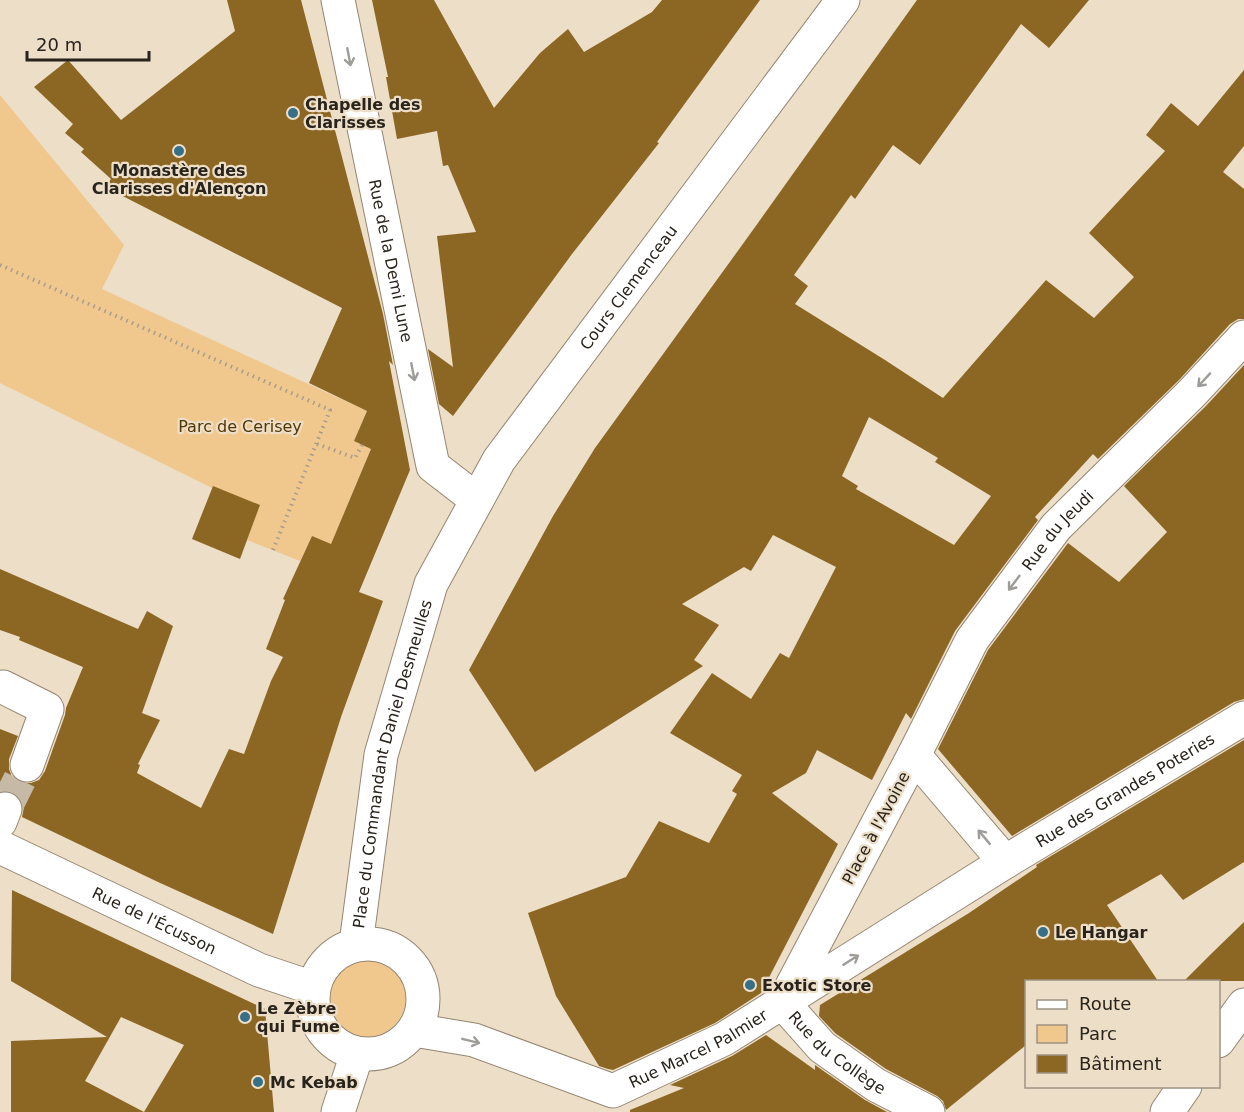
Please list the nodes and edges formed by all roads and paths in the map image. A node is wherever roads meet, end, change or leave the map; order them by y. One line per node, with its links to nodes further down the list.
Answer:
1 (338, 0): 7 (street, Rue de la Demi Lune, one-way to 7)
2 (843, 0): 7 (street, Cours Clemenceau)
3 (0, 265): 5 (path)
4 (1244, 337): 12 (street, Rue du Jeudi, one-way to 12)
5 (317, 444): 6 (path); 8 (path)
6 (362, 445)
7 (477, 500): 9 (street, Cours Clemenceau)
8 (273, 550)
9 (430, 584): 16 (street, Place du Commandant Daniel Desmeulles)
10 (3, 687): 13 (street)
11 (1244, 718): 15 (street, Rue des Grandes Poteries)
12 (914, 755): 15 (street, Place à l'Avoine, one-way to 12); 18 (street, Place à l'Avoine)
13 (27, 765)
14 (0, 847): 17 (street, Rue de l'Écusson)
15 (1005, 862): 18 (street, one-way to 15)
16 (356, 944): 17 (street); 20 (street)
17 (313, 988): 22 (street)
18 (783, 1003): 20 (street, Rue Marcel Palmier, one-way to 18); 25 (street, Rue du Collège)
19 (1244, 1005): 21 (street)
20 (414, 1030): 22 (street)
21 (1220, 1038)
22 (357, 1054): 24 (street)
23 (1184, 1088): 26 (street)
24 (338, 1112)
25 (928, 1112)
26 (1167, 1112)

